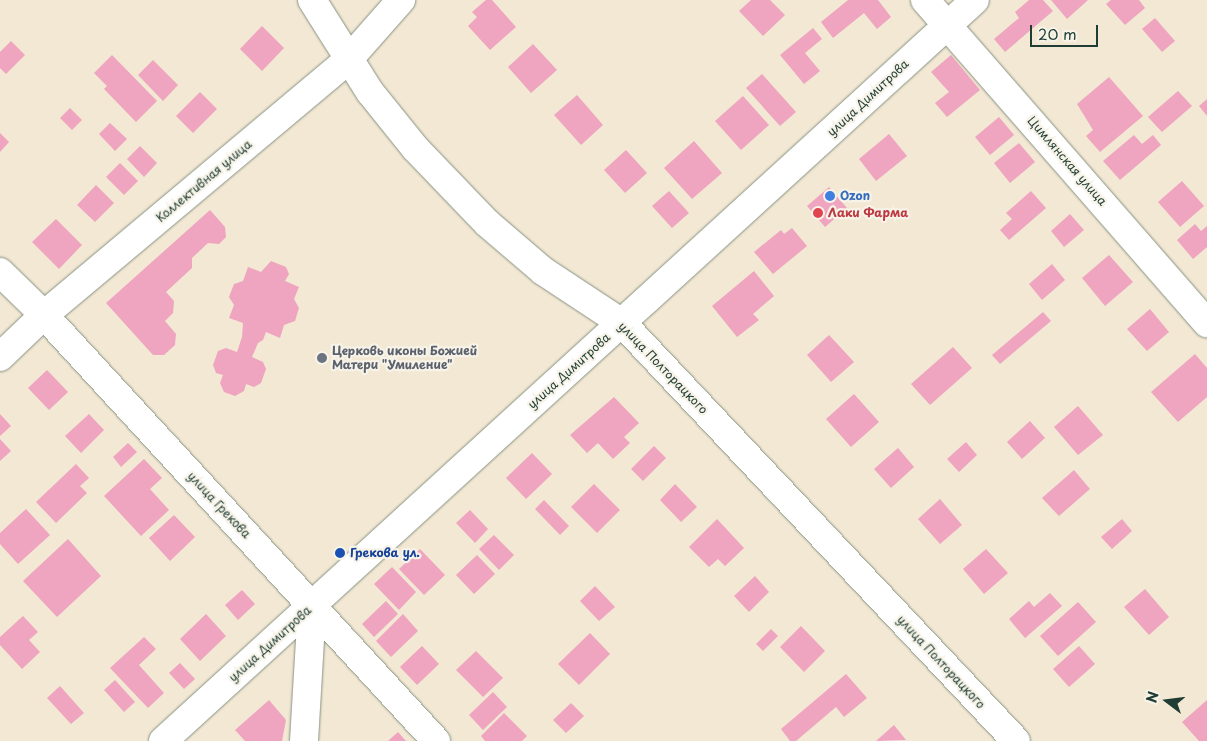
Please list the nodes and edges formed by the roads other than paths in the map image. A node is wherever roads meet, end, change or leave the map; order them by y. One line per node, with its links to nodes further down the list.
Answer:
1 (312, 0): 6 (street, улица Полторацкого)
2 (401, 0): 6 (street, Коллективная улица)
3 (925, 0): 5 (street, Цимлянская улица)
4 (975, 0): 5 (street, улица Димитрова)
5 (948, 24): 9 (street, Цимлянская улица); 10 (street, улица Димитрова)
6 (349, 59): 8 (street, Коллективная улица); 10 (street, улица Полторацкого)
7 (0, 272): 8 (street, улица Грекова)
8 (44, 315): 11 (street, Коллективная улица); 12 (street, улица Грекова)
9 (1207, 323)
10 (622, 324): 12 (street, улица Димитрова); 16 (street, улица Полторацкого)
11 (0, 356)
12 (312, 605): 13 (street, улица Димитрова); 14 (street); 15 (street, улица Грекова)
13 (162, 741)
14 (304, 741)
15 (436, 741)
16 (1016, 741)

